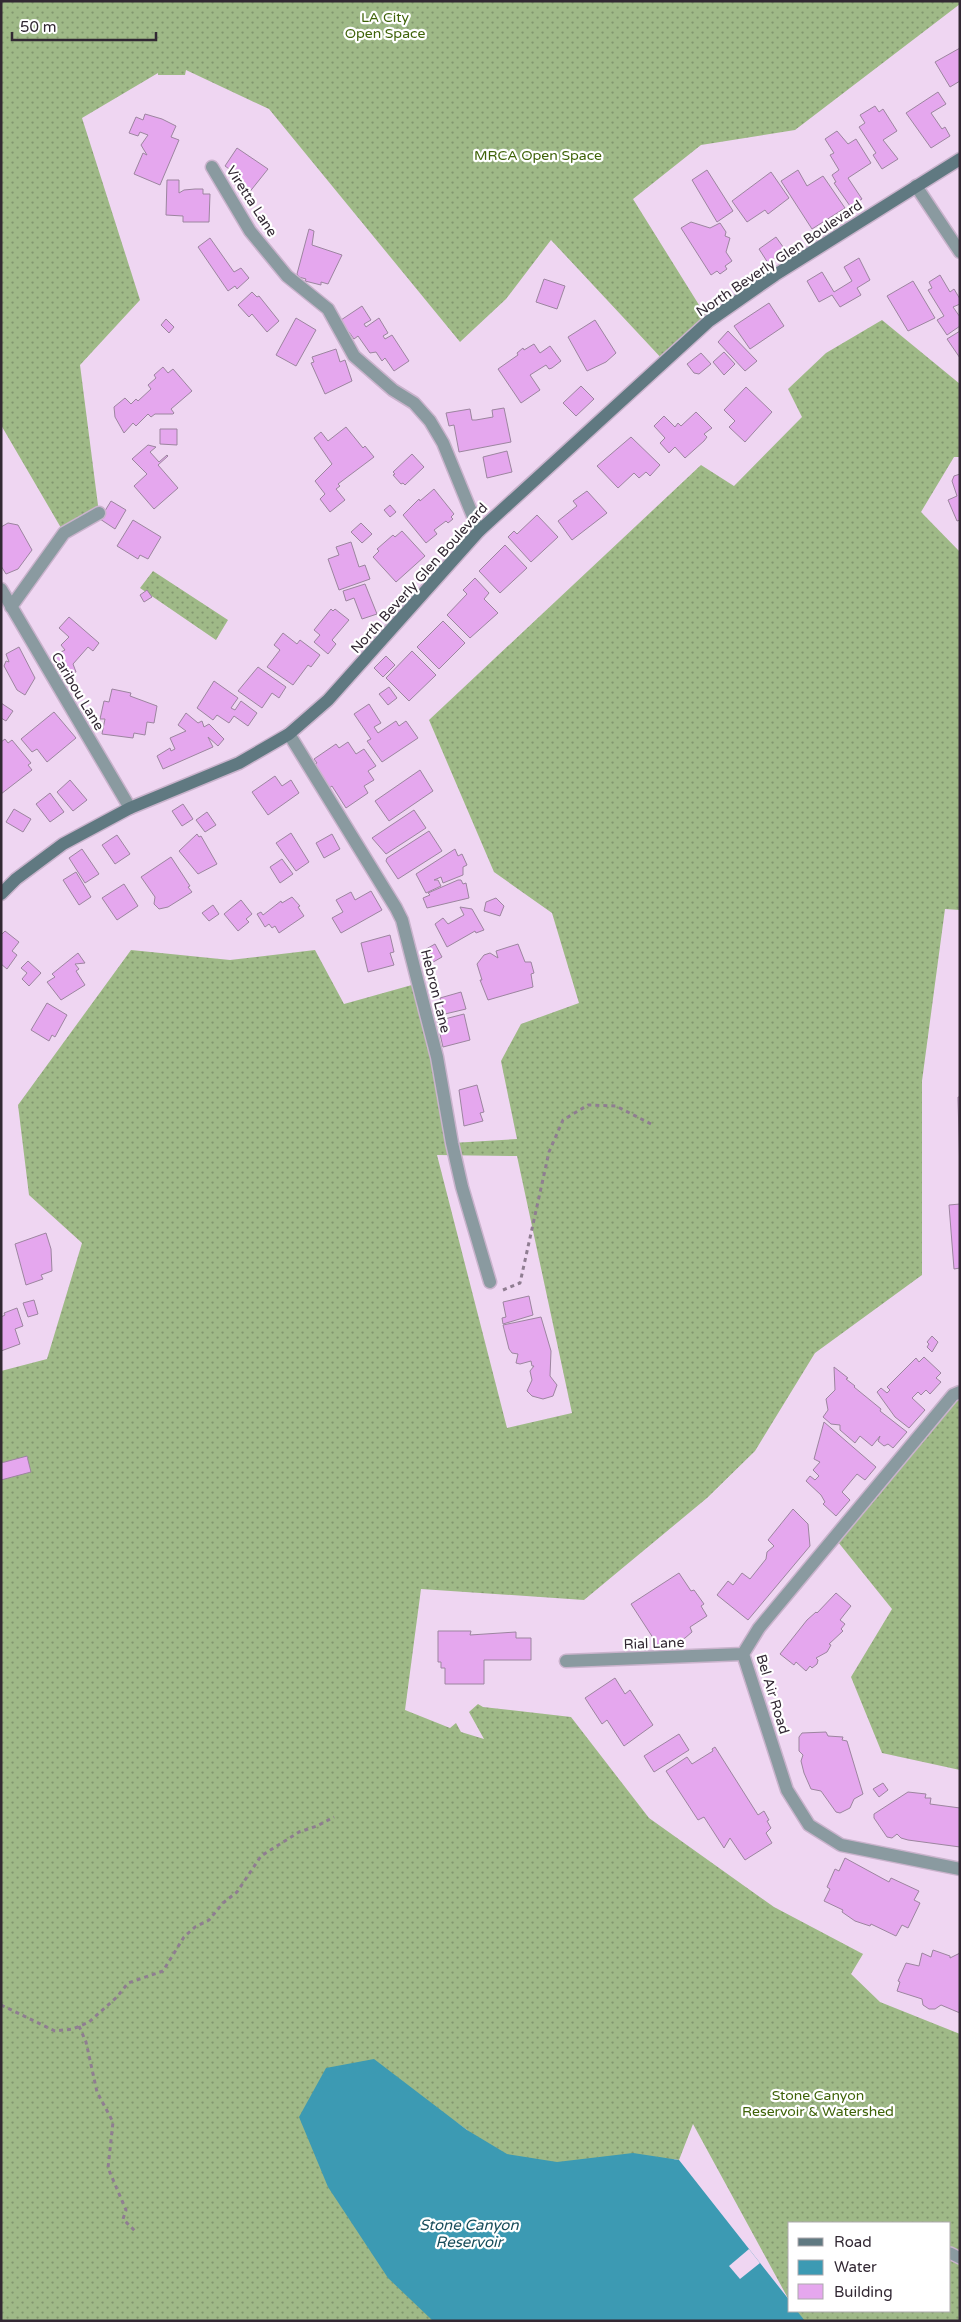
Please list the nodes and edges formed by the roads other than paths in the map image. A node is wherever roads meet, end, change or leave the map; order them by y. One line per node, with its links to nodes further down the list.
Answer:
1 (960, 159): 3 (main road, North Beverly Glen Boulevard)
2 (212, 167): 6 (street, Viretta Lane)
3 (916, 186): 4 (street); 6 (main road, North Beverly Glen Boulevard)
4 (960, 252)
5 (99, 513): 8 (street)
6 (479, 531): 9 (main road, North Beverly Glen Boulevard)
7 (1, 589): 8 (street, Caribou Lane)
8 (11, 607): 10 (street, Caribou Lane)
9 (289, 734): 10 (main road, North Beverly Glen Boulevard); 12 (street, Hebron Lane)
10 (130, 808): 11 (main road, North Beverly Glen Boulevard)
11 (1, 894)
12 (490, 1282)
13 (957, 1391): 14 (street, Bel Air Road)
14 (743, 1654): 15 (street, Rial Lane); 16 (street, Bel Air Road)
15 (566, 1661)
16 (960, 1869)

